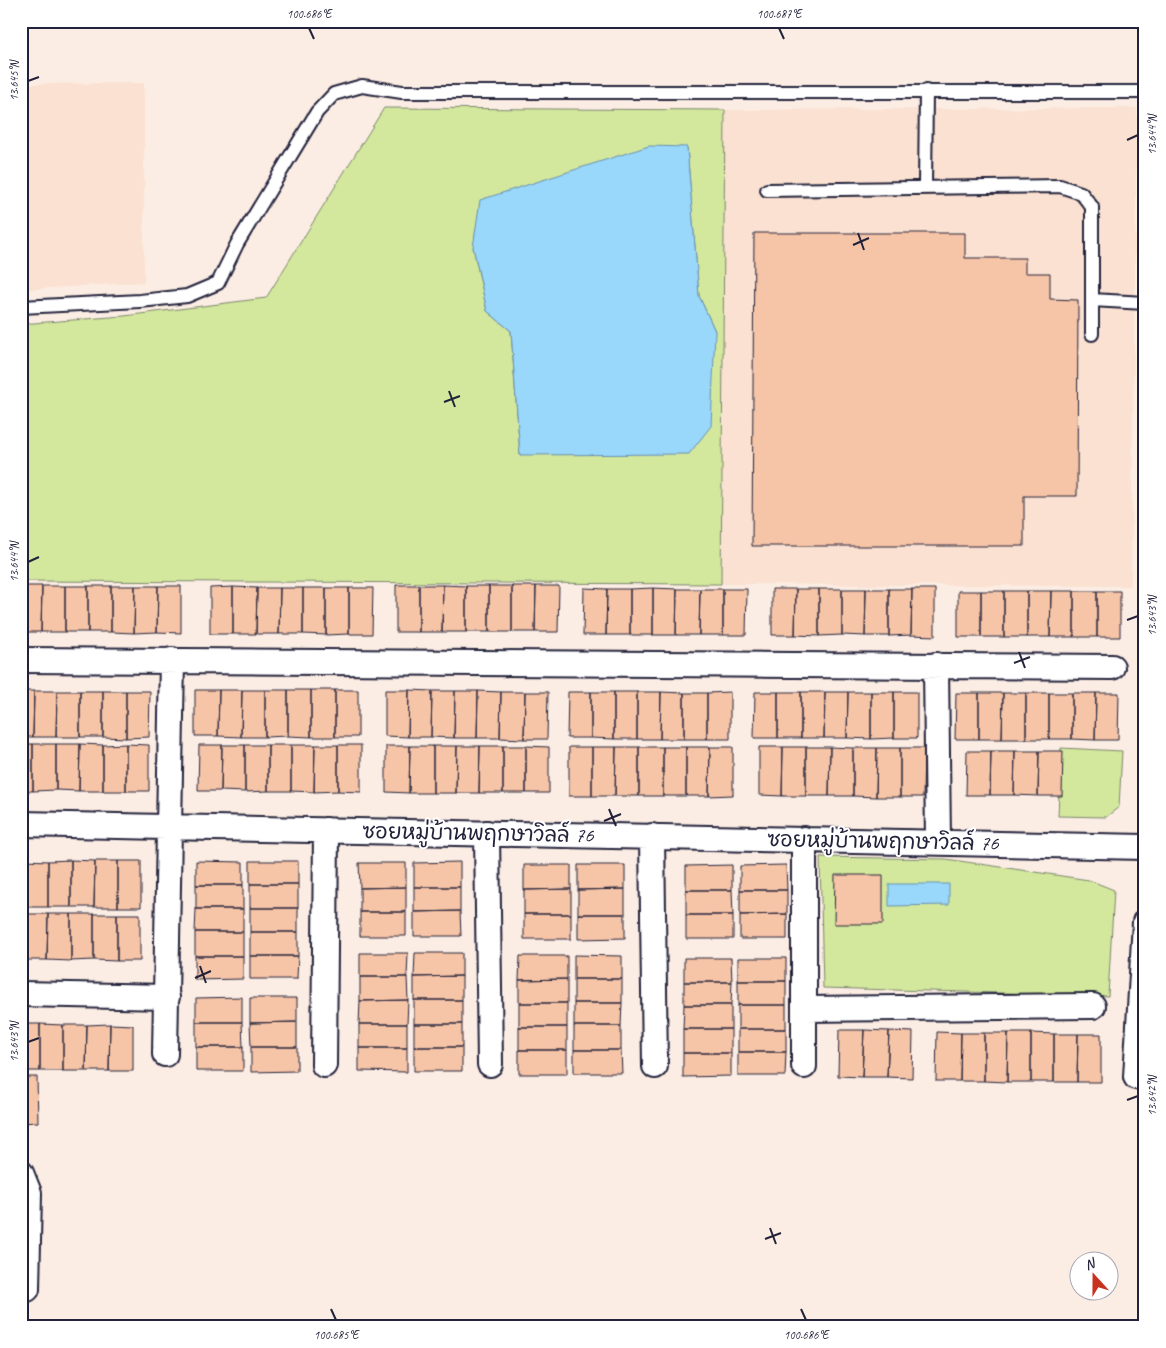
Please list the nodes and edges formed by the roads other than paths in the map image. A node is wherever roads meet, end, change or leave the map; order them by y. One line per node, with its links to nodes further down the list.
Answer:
1 (926, 91): 2 (lane); 3 (lane); 7 (lane)
2 (1145, 92)
3 (925, 188): 4 (lane); 5 (lane)
4 (767, 190)
5 (1092, 300): 6 (lane); 8 (lane)
6 (1145, 303)
7 (21, 307)
8 (1092, 334)
9 (21, 660): 10 (street)
10 (172, 660): 11 (street); 14 (street)
11 (936, 665): 12 (street); 19 (street)
12 (1112, 667)
13 (21, 824): 14 (street, ซอยหมู่บ้านพฤกษาวิลล์ 76)
14 (169, 827): 15 (street, ซอยหมู่บ้านพฤกษาวิลล์ 76); 23 (street)
15 (326, 830): 16 (street, ซอยหมู่บ้านพฤกษาวิลล์ 76); 28 (street)
16 (487, 833): 17 (street, ซอยหมู่บ้านพฤกษาวิลล์ 76); 27 (street)
17 (652, 836): 18 (street, ซอยหมู่บ้านพฤกษาวิลล์ 76); 29 (street)
18 (804, 839): 19 (street, ซอยหมู่บ้านพฤกษาวิลล์ 76); 25 (street)
19 (938, 842): 20 (street, ซอยหมู่บ้านพฤกษาวิลล์ 76)
20 (1145, 847)
21 (1145, 922): 31 (street)
22 (21, 994): 23 (street)
23 (166, 997): 26 (street)
24 (1093, 1006): 25 (street)
25 (804, 1009): 30 (street)
26 (165, 1054)
27 (490, 1064)
28 (324, 1065)
29 (655, 1066)
30 (804, 1066)
31 (1136, 1077)
32 (21, 1173): 33 (street)
33 (27, 1289)

